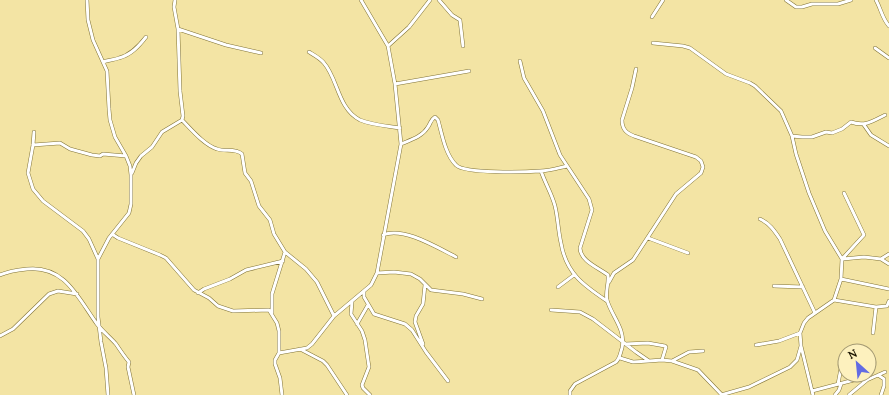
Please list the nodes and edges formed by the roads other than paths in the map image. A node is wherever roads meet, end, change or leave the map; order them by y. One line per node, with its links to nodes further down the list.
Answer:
1 (87, 0): 22 (street)
2 (175, 0): 12 (street)
3 (361, 0): 15 (street)
4 (430, 0): 15 (street)
5 (439, 0): 16 (street)
6 (663, 0): 10 (street)
7 (786, 0): 8 (street)
8 (851, 0)
9 (876, 0): 11 (street)
10 (652, 17)
11 (889, 26)
12 (178, 30): 19 (street); 27 (street)
13 (146, 37): 22 (street)
14 (653, 43): 31 (street)
15 (388, 46): 25 (street)
16 (463, 46)
17 (875, 48): 20 (street)
18 (309, 52): 29 (street)
19 (261, 53)
20 (889, 58)
21 (520, 61): 36 (street)
22 (103, 62): 35 (street)
23 (636, 69): 43 (street)
24 (469, 71): 25 (street)
25 (395, 84): 29 (street)
26 (885, 115): 28 (street)
27 (182, 120): 38 (street); 44 (street)
28 (864, 125): 31 (street); 34 (street)
29 (400, 128): 32 (street)
30 (34, 132): 33 (street)
31 (792, 136): 49 (street)
32 (401, 144): 37 (street); 42 (street)
33 (33, 145): 35 (street); 48 (street)
34 (889, 146)
35 (126, 156): 38 (street)
36 (567, 166): 37 (street); 57 (street)
37 (541, 171): 54 (street)
38 (131, 174): 41 (street)
39 (844, 193): 49 (street)
40 (760, 219): 61 (street)
41 (112, 234): 48 (street); 64 (street)
42 (383, 235): 47 (street); 53 (street)
43 (648, 238): 45 (street); 57 (street)
44 (285, 252): 51 (street); 76 (street)
45 (688, 253)
46 (889, 254): 50 (street)
47 (456, 257)
48 (98, 258): 78 (street)
49 (842, 259): 50 (street); 56 (street)
50 (881, 260): 52 (street)
51 (283, 261): 64 (street); 74 (street)
52 (889, 264)
53 (377, 273): 58 (street); 63 (street)
54 (574, 274): 60 (street); 68 (street)
55 (0, 275): 65 (street)
56 (841, 279): 62 (street); 67 (street)
57 (609, 282): 68 (street)
58 (425, 285): 66 (street); 88 (street)
59 (774, 286): 61 (street)
60 (558, 287)
61 (803, 287): 75 (street)
62 (889, 289)
63 (364, 292): 70 (street); 71 (street)
64 (198, 293): 74 (street)
65 (77, 294): 78 (street); 81 (street)
66 (482, 298)
67 (834, 300): 72 (street); 75 (street)
68 (607, 301): 82 (street)
69 (889, 301): 72 (street)
70 (352, 302): 76 (street); 77 (street)
71 (368, 305): 77 (street); 88 (street)
72 (876, 307): 80 (street)
73 (551, 310): 82 (street)
74 (272, 313): 87 (street)
75 (814, 313): 79 (street)
76 (334, 316): 85 (street)
77 (357, 324): 104 (street)
78 (100, 328): 100 (street); 101 (street)
79 (800, 333): 83 (street); 84 (street)
80 (873, 333)
81 (0, 336)
82 (624, 343): 89 (street); 90 (street); 91 (street)
83 (756, 345)
84 (801, 346): 99 (street); 106 (street)
85 (300, 349): 87 (street); 103 (street)
86 (703, 351): 92 (street)
87 (279, 352): 102 (street)
88 (426, 352): 95 (street)
89 (620, 358): 91 (street); 105 (street)
90 (662, 360): 91 (street); 92 (street)
91 (649, 361)
92 (672, 361): 106 (street)
93 (885, 372): 94 (street)
94 (878, 375): 110 (street)
95 (448, 382)
96 (843, 383): 98 (street)
97 (863, 383): 109 (street)
98 (839, 384): 99 (street); 108 (street)
99 (812, 391): 107 (street)
100 (108, 395)
101 (134, 395)
102 (282, 395)
103 (347, 395)
104 (370, 395)
105 (570, 395)
106 (722, 395)
107 (813, 395)
108 (835, 395)
109 (849, 395)
110 (881, 395)

